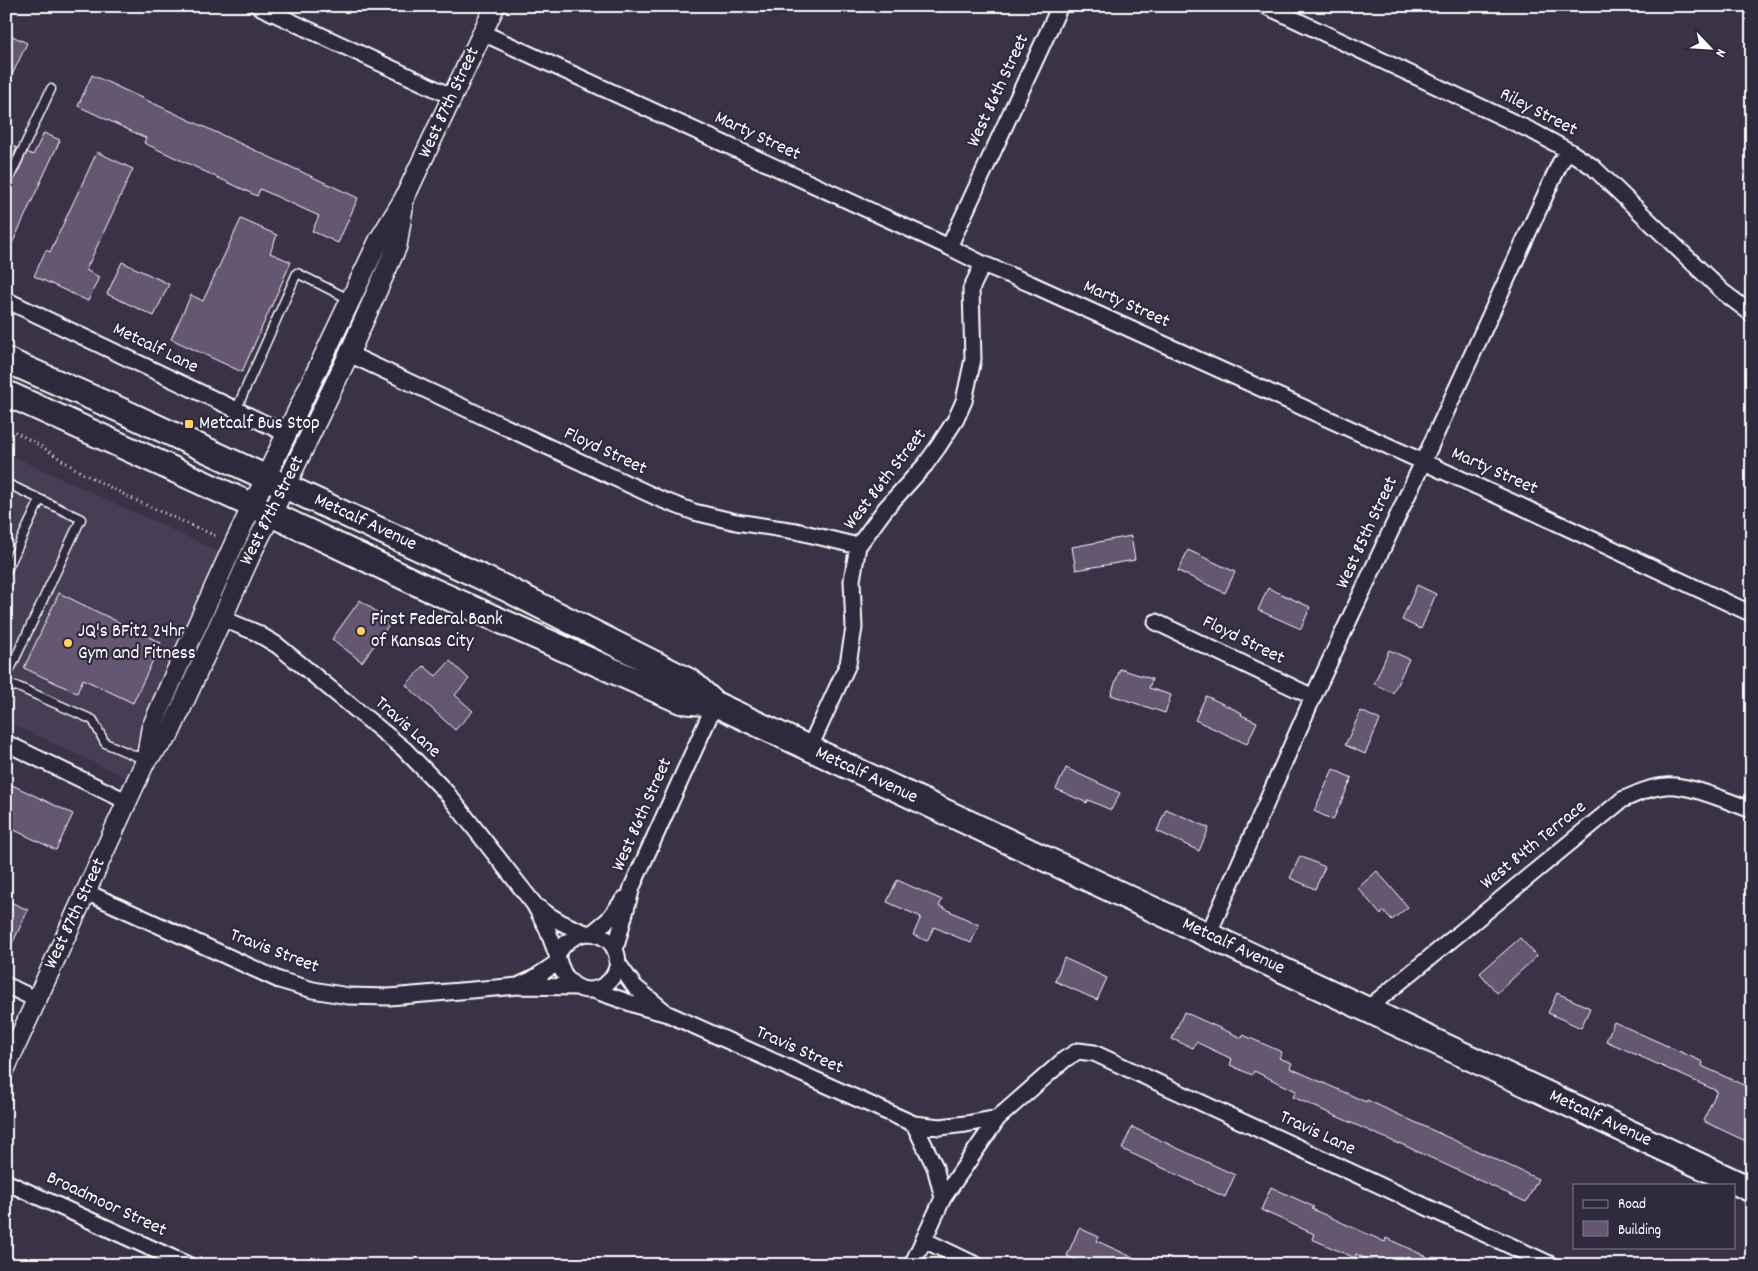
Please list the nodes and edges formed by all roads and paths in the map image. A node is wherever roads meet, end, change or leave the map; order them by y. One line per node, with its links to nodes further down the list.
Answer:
1 (258, 6): 7 (street)
2 (495, 6): 5 (street, West 87th Street)
3 (1060, 6): 11 (street, West 86th Street)
4 (1266, 6): 8 (street, Riley Street)
5 (483, 33): 7 (street, West 87th Street); 11 (street, Marty Street)
6 (51, 89): 9 (lane)
7 (453, 97): 10 (street, West 87th Street)
8 (1569, 151): 15 (street, Riley Street); 22 (street, West 85th Street)
9 (6, 185)
10 (404, 199): 14 (street, West 87th Street); 16 (street, West 87th Street)
11 (949, 247): 12 (street, Marty Street)
12 (983, 264): 22 (street, Marty Street); 28 (street, West 86th Street)
13 (6, 300): 19 (street, Metcalf Lane)
14 (351, 300): 19 (lane); 21 (street, West 87th Street)
15 (1752, 314)
16 (349, 354): 23 (street, West 87th Street); 28 (street, Floyd Street)
17 (6, 360): 23 (main road, Metcalf Avenue)
18 (6, 393): 26 (main road, Metcalf Avenue)
19 (236, 410): 21 (street, Metcalf Lane)
20 (6, 427): 27 (path)
21 (287, 434): 23 (street, West 87th Street)
22 (1423, 462): 30 (street, Marty Street); 35 (street, West 85th Street)
23 (276, 482): 26 (street, West 87th Street); 36 (main road, Metcalf Avenue)
24 (6, 484): 25 (lane)
25 (40, 500): 29 (lane); 33 (lane)
26 (262, 510): 27 (street, West 87th Street); 31 (street, West 87th Street); 36 (main road, Metcalf Avenue)
27 (234, 544): 39 (street, West 87th Street)
28 (858, 546): 38 (street, West 86th Street)
29 (6, 572)
30 (1752, 614)
31 (221, 618): 39 (street, West 87th Street); 44 (street, Travis Lane)
32 (1156, 622): 35 (street, Floyd Street)
33 (6, 678)
34 (6, 688): 39 (lane)
35 (1313, 697): 46 (street, West 85th Street)
36 (715, 704): 38 (main road, Metcalf Avenue); 42 (street, West 86th Street)
37 (6, 743): 40 (street)
38 (809, 749): 46 (main road, Metcalf Avenue)
39 (146, 760): 40 (street, West 87th Street)
40 (128, 802): 43 (street, West 87th Street)
41 (1752, 810): 54 (street, West 84th Terrace)
42 (632, 887): 45 (street, West 86th Street); 47 (street, West 86th Street)
43 (86, 892): 50 (street, Travis Street); 53 (street, West 87th Street)
44 (534, 904): 45 (street, Travis Lane); 48 (street, Travis Lane)
45 (589, 933): 47 (street); 48 (street)
46 (1208, 935): 54 (main road, Metcalf Avenue)
47 (616, 956): 52 (street); 55 (street, Travis Street)
48 (557, 959): 50 (street, Travis Street); 51 (street)
49 (6, 985): 53 (street)
50 (518, 986): 51 (street, Travis Street)
51 (576, 987): 52 (street)
52 (593, 990): 55 (street, Travis Street)
53 (37, 1000): 56 (street, West 87th Street)
54 (1367, 1010): 60 (main road, Metcalf Avenue)
55 (668, 1014): 58 (street, Travis Street)
56 (6, 1067)
57 (998, 1118): 58 (street, Travis Street); 61 (street); 66 (street, Travis Lane)
58 (914, 1124): 61 (street)
59 (6, 1182): 63 (street, Broadmoor Street)
60 (1752, 1190)
61 (942, 1198): 62 (street)
62 (924, 1240): 64 (street); 65 (street)
63 (188, 1265)
64 (912, 1265)
65 (976, 1265)
66 (1552, 1265)

